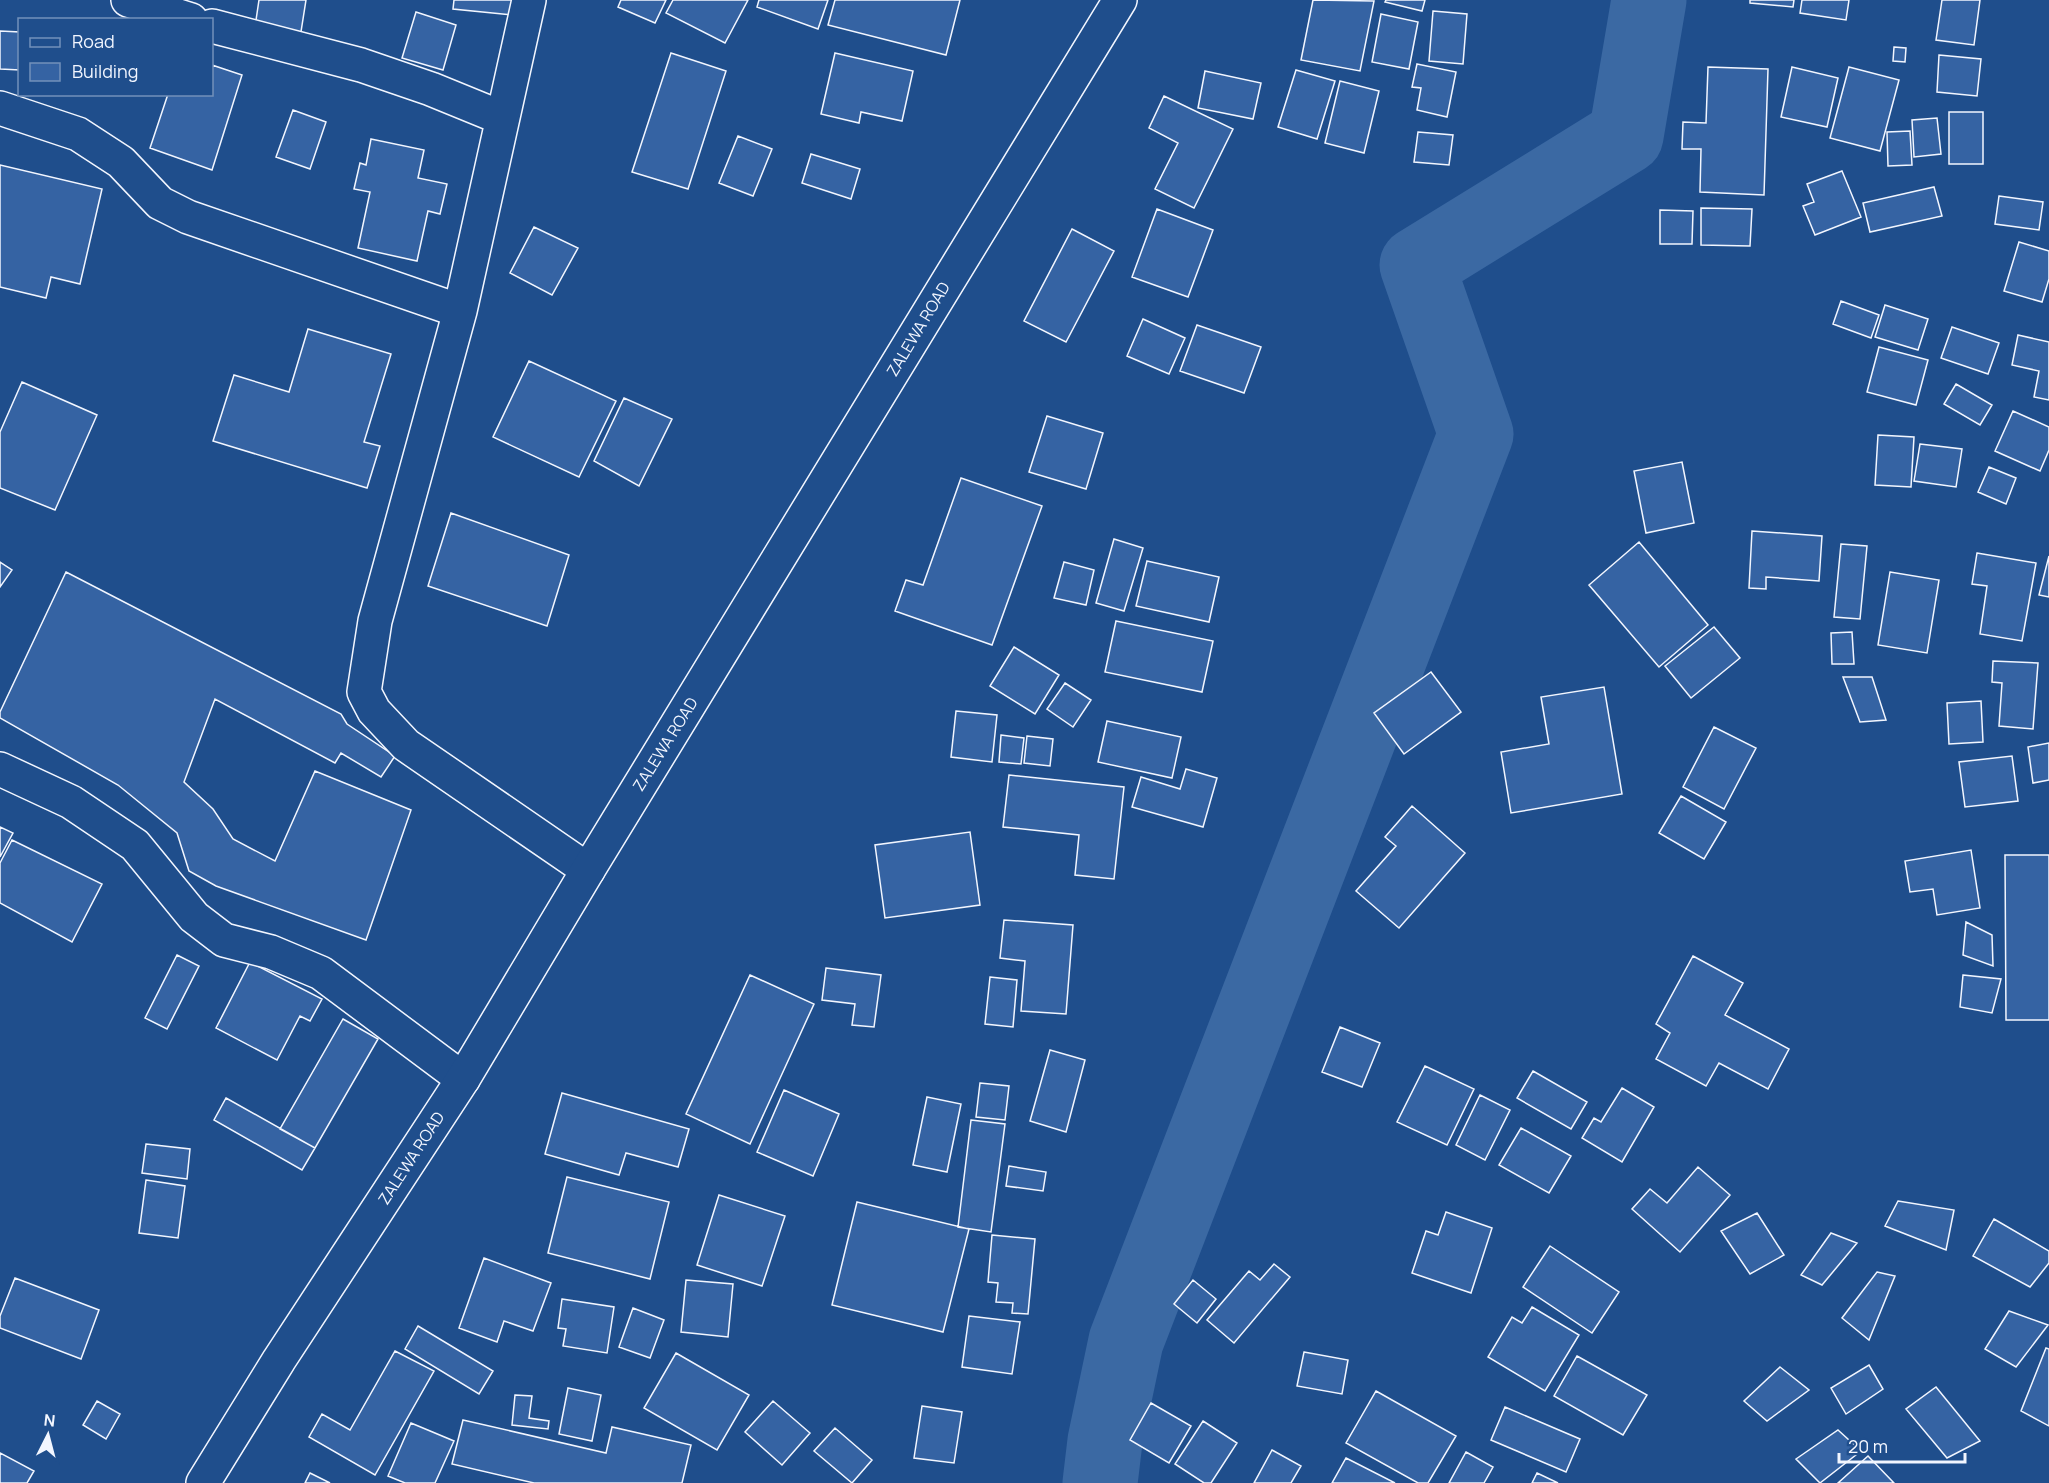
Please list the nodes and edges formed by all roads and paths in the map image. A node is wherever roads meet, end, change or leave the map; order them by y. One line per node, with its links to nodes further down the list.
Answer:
1 (128, 0): 4 (main road)
2 (529, 0): 7 (main road)
3 (1120, 0): 10 (main road, ZALEWA ROAD)
4 (185, 18)
5 (213, 26): 7 (main road)
6 (0, 108): 8 (main road)
7 (502, 118): 8 (main road)
8 (460, 311): 10 (main road)
9 (0, 769): 11 (main road)
10 (588, 870): 11 (main road, ZALEWA ROAD)
11 (463, 1079): 12 (main road, ZALEWA ROAD)
12 (203, 1483)

